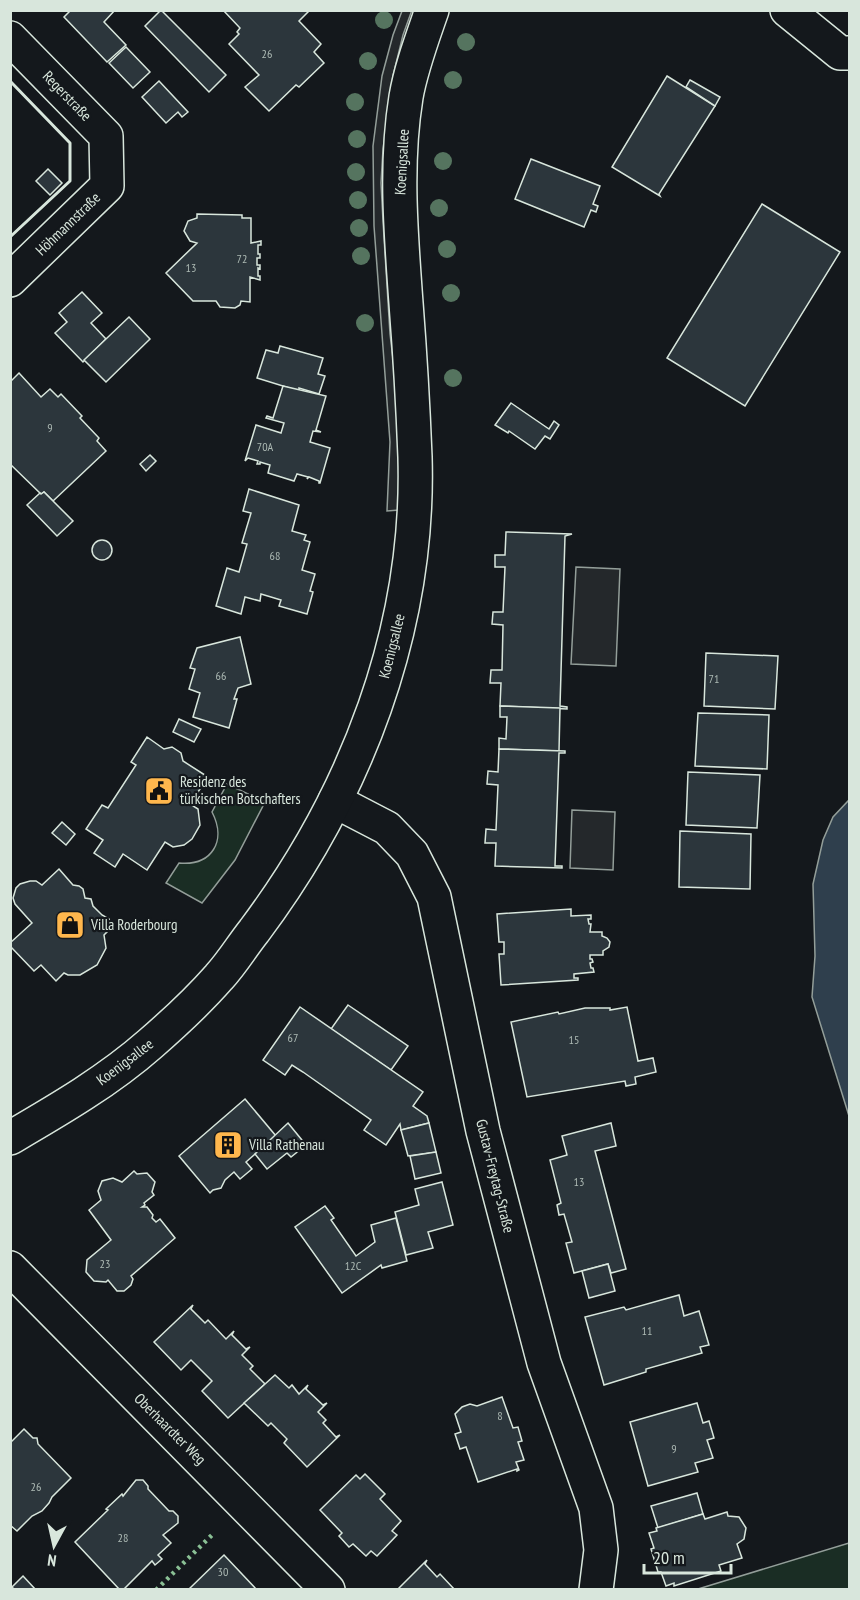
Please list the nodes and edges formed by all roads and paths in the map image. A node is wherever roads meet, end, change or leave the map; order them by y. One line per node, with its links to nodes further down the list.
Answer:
1 (432, 10): 7 (street, Koenigsallee)
2 (787, 10): 4 (street)
3 (10, 38): 5 (street, Regerstraße)
4 (849, 53)
5 (106, 160): 6 (street, Höhmannstraße)
6 (10, 280)
7 (335, 801): 8 (street, Koenigsallee); 11 (street, Gustav-Freytag-Straße)
8 (10, 1138)
9 (10, 1268): 10 (street, Oberhaardter Weg)
10 (328, 1590)
11 (596, 1590)

